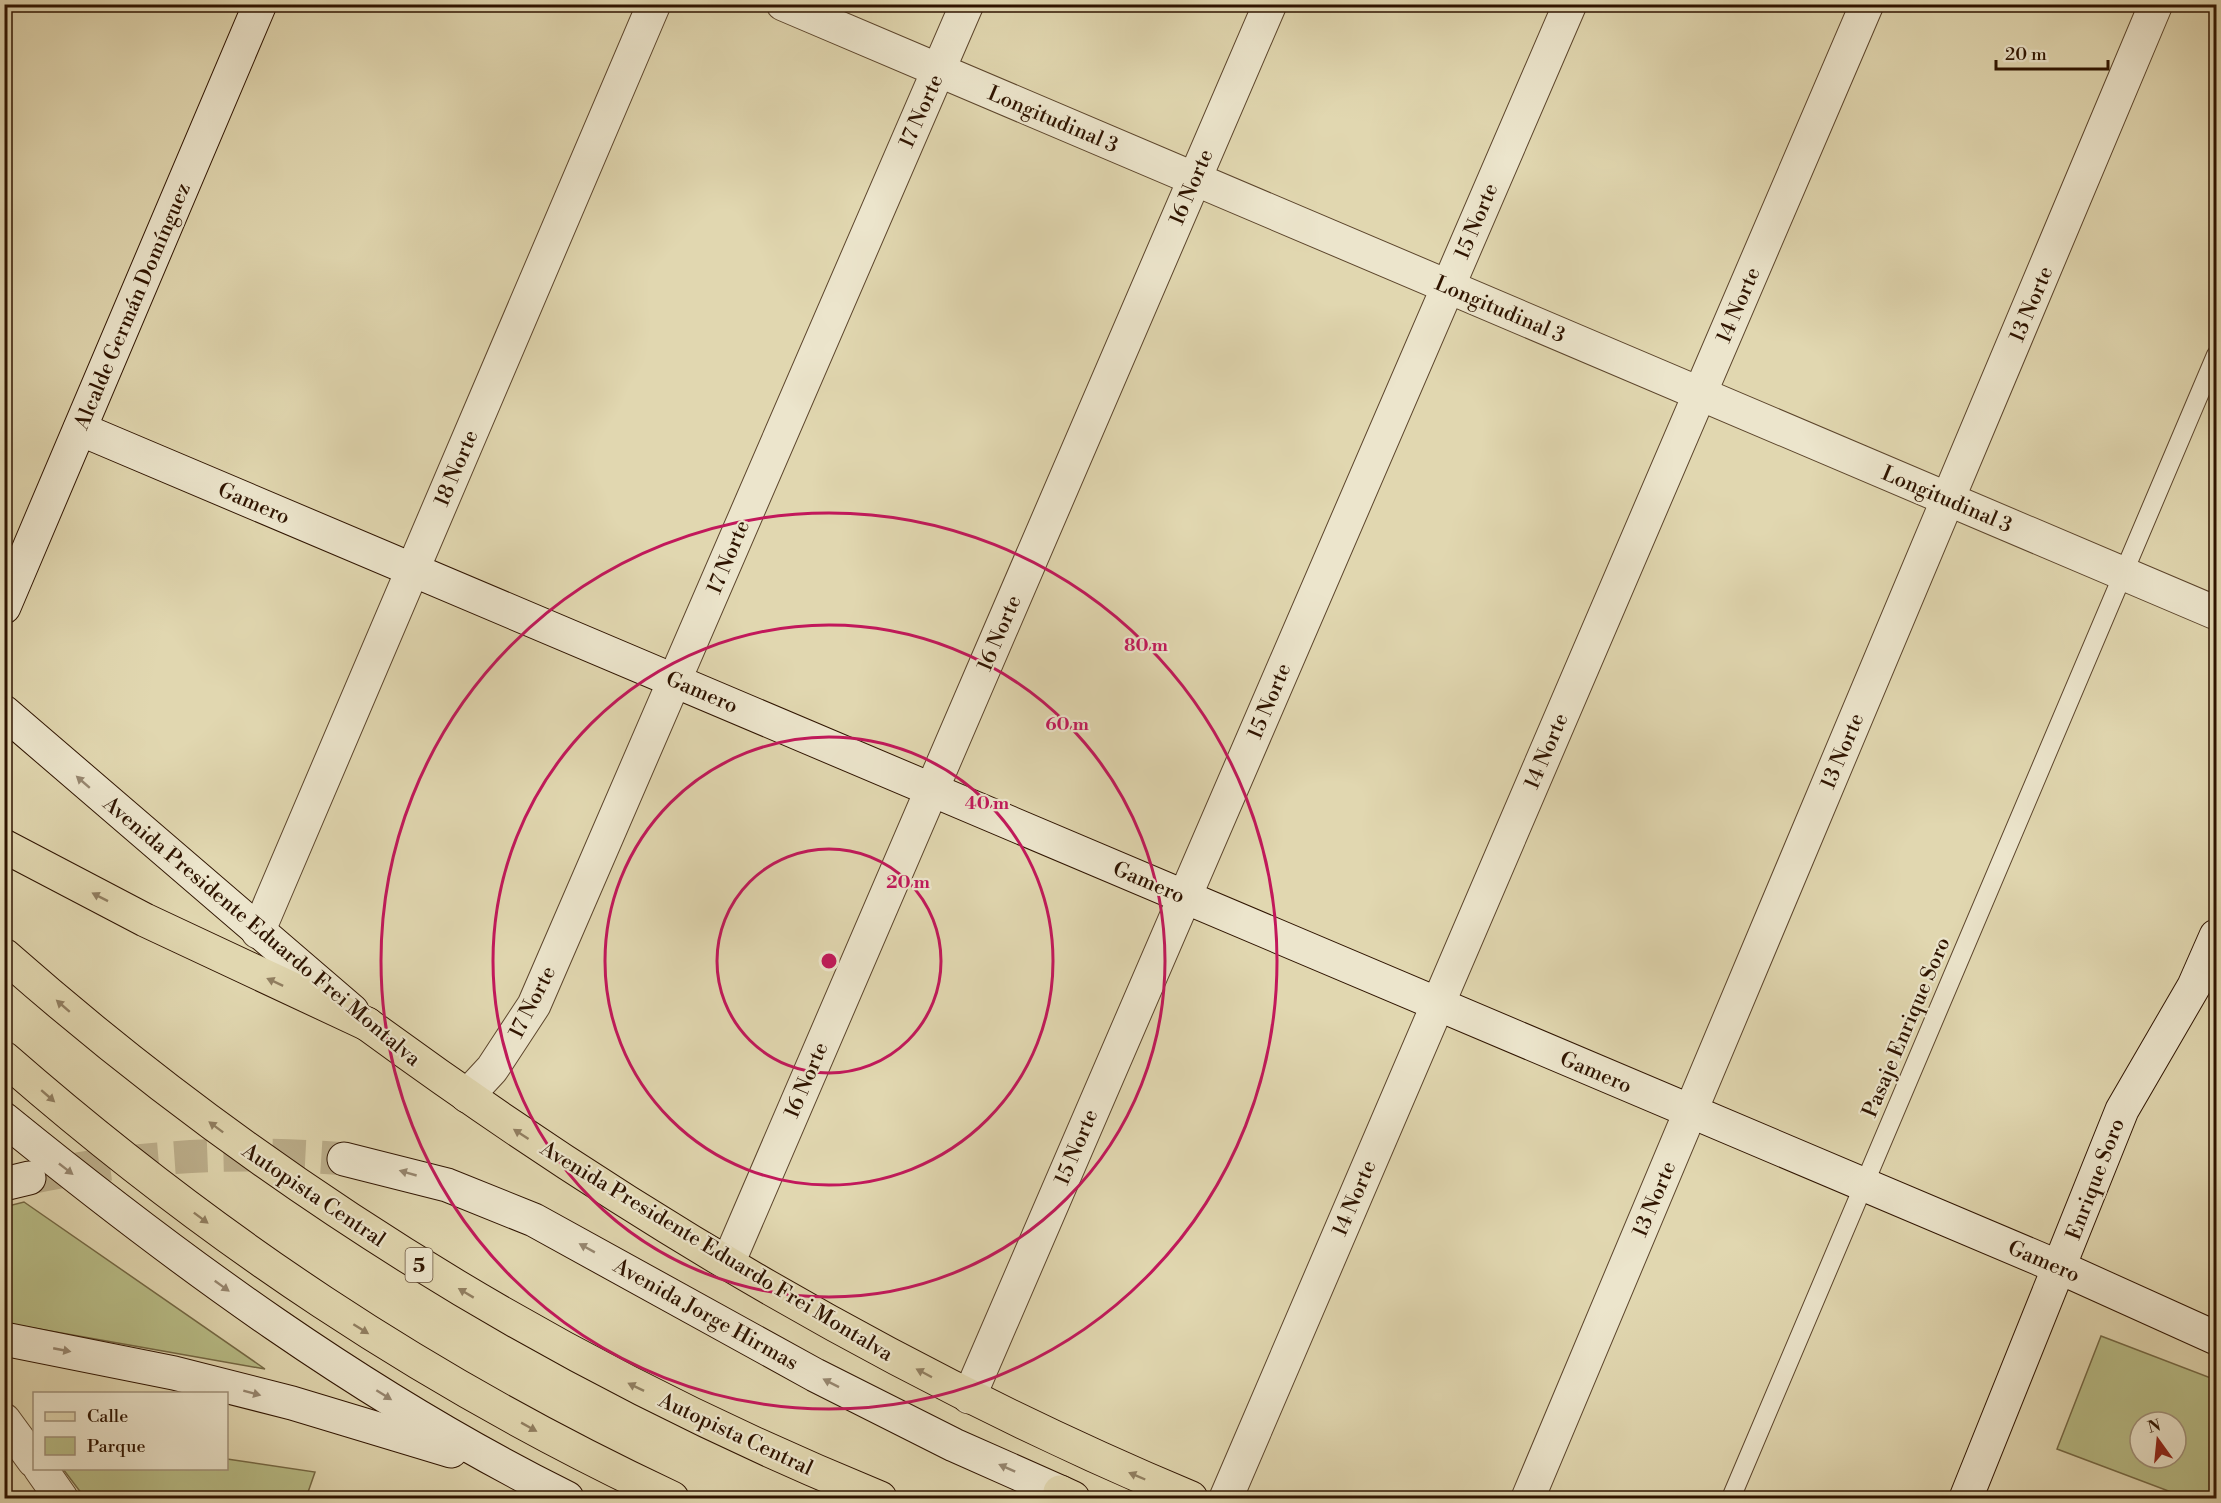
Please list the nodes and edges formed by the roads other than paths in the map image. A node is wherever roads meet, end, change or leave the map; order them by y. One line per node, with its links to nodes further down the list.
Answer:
1 (260, 4): 14 (street, Alcalde Germán Domínguez)
2 (654, 4): 16 (street, 18 Norte)
3 (783, 4): 9 (street, Longitudinal 3)
4 (967, 4): 9 (street, 17 Norte)
5 (1270, 4): 10 (street, 16 Norte)
6 (1570, 4): 11 (street, 15 Norte)
7 (1867, 4): 13 (street, 14 Norte)
8 (2156, 4): 15 (street, 13 Norte)
9 (939, 70): 10 (street, Longitudinal 3); 20 (street, 17 Norte)
10 (1195, 179): 11 (street, Longitudinal 3); 22 (street, 16 Norte)
11 (1448, 286): 13 (street, Longitudinal 3); 24 (street, 15 Norte)
12 (2217, 355): 17 (lane)
13 (1700, 394): 15 (street, Longitudinal 3); 28 (street, 14 Norte)
14 (80, 429): 16 (street, Gamero); 18 (street, Alcalde Germán Domínguez)
15 (1948, 499): 17 (street, Longitudinal 3); 32 (street, 13 Norte)
16 (412, 570): 20 (street, Gamero); 25 (street, 18 Norte)
17 (2122, 573): 19 (street, Longitudinal 3); 35 (lane, Pasaje Enrique Soro)
18 (4, 607)
19 (2217, 613)
20 (675, 681): 22 (street, Gamero); 31 (street, 17 Norte)
21 (4, 712): 25 (street, Avenida Presidente Eduardo Frei Montalva, one-way to 21)
22 (932, 790): 24 (street, Gamero); 36 (street, 16 Norte)
23 (4, 846): 29 (main road, one-way to 23)
24 (1184, 897): 28 (street, Gamero); 40 (street, 15 Norte)
25 (258, 932): 29 (street, Avenida Presidente Eduardo Frei Montalva)
26 (2217, 936): 37 (street, Enrique Soro)
27 (4, 955): 49 (main road, Autopista Central / 5, one-way to 27)
28 (1437, 1005): 32 (street, Gamero); 51 (street, 14 Norte)
29 (367, 1024): 31 (main road, Avenida Presidente Eduardo Frei Montalva)
30 (4, 1058): 48 (main road, one-way to 48)
31 (466, 1096): 36 (main road, Avenida Presidente Eduardo Frei Montalva, one-way to 31)
32 (1690, 1112): 35 (street, Gamero); 52 (street, 13 Norte)
33 (4, 1119): 44 (street, one-way to 44)
34 (344, 1159): 45 (street, Avenida Jorge Hirmas, one-way to 34)
35 (1864, 1185): 37 (street, Gamero); 53 (lane, Pasaje Enrique Soro)
36 (728, 1263): 40 (main road, Avenida Presidente Eduardo Frei Montalva, one-way to 36)
37 (2061, 1268): 38 (street, Gamero); 54 (street, Enrique Soro)
38 (2217, 1338)
39 (4, 1339): 44 (street, one-way to 44)
40 (969, 1397): 50 (main road, Avenida Presidente Eduardo Frei Montalva, one-way to 40)
41 (4, 1420): 42 (street)
42 (33, 1460)
43 (41, 1470): 46 (street)
44 (518, 1474): 47 (street)
45 (1071, 1496)
46 (62, 1498)
47 (567, 1498)
48 (672, 1498)
49 (880, 1498)
50 (1191, 1498)
51 (1226, 1498)
52 (1528, 1498)
53 (1731, 1498)
54 (1966, 1498)

